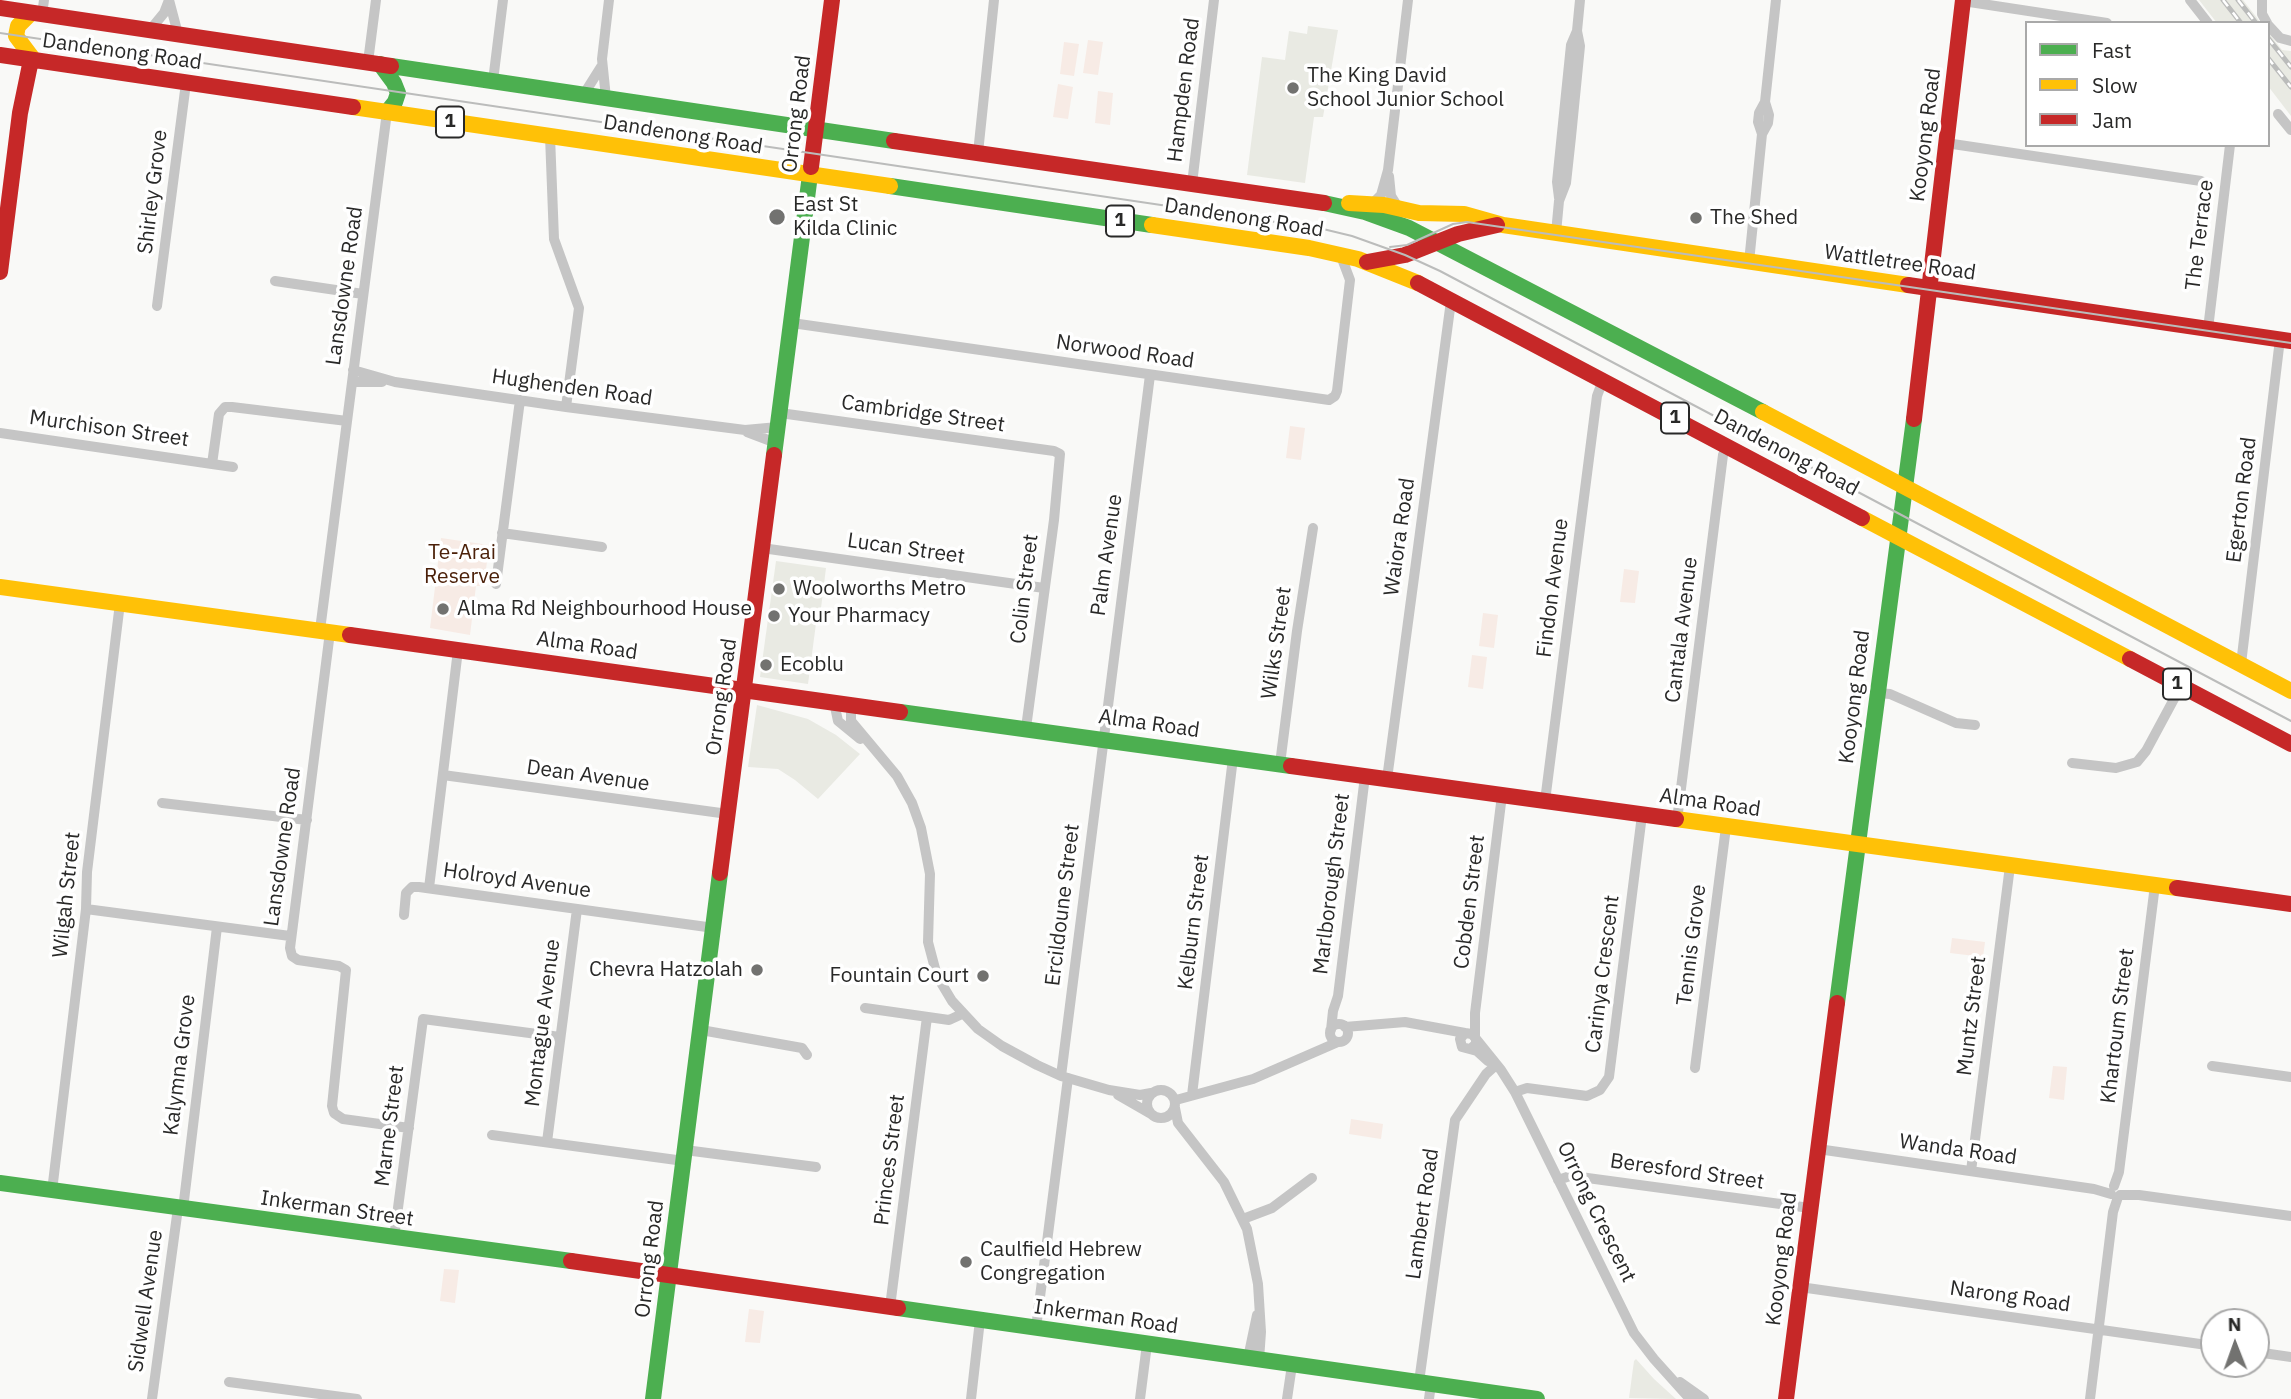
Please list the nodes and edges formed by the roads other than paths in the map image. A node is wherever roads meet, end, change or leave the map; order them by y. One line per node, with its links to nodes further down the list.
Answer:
1 (169, 0): 20 (street); 21 (street)
2 (376, 0): 24 (street)
3 (503, 0): 26 (street)
4 (609, 0): 25 (street)
5 (832, 0): 32 (main road, Orrong Road)
6 (994, 0): 37 (street)
7 (1214, 0): 41 (street, Hampden Road)
8 (1408, 0): 38 (street)
9 (1580, 0): 46 (street)
10 (1776, 0): 49 (street)
11 (2190, 0): 17 (street)
12 (2262, 0): 18 (street)
13 (1963, 1): 16 (street); 35 (main road, Kooyong Road)
14 (0, 8): 15 (main road, Dandenong Road / 1)
15 (39, 9): 20 (main road, Dandenong Road / 1); 23 (main road)
16 (2094, 21)
17 (2206, 21)
18 (2266, 21)
19 (2270, 26): 22 (street)
20 (150, 30): 21 (main road, Dandenong Road / 1)
21 (178, 34): 24 (main road, Dandenong Road / 1)
22 (2291, 41)
23 (20, 58): 27 (main road, Dandenong Road / 1); 51 (main road)
24 (374, 63): 26 (main road, Dandenong Road / 1); 30 (main road)
25 (602, 65): 28 (street); 29 (street)
26 (493, 80): 28 (main road, Dandenong Road / 1)
27 (186, 83): 30 (main road, Dandenong Road / 1); 57 (street, Shirley Grove)
28 (584, 94): 29 (main road, Dandenong Road / 1)
29 (606, 97): 32 (main road, Dandenong Road / 1)
30 (387, 112): 34 (main road, Dandenong Road / 1); 55 (street, Lansdowne Road)
31 (2278, 114): 33 (street)
32 (816, 130): 37 (main road, Dandenong Road / 1); 39 (main road, Orrong Road)
33 (2291, 130)
34 (550, 136): 39 (main road, Dandenong Road / 1); 67 (street)
35 (1946, 143): 40 (street); 54 (main road, Kooyong Road)
36 (2230, 147): 59 (street, The Terrace)
37 (978, 153): 41 (main road, Dandenong Road / 1)
38 (1388, 170): 43 (street); 44 (street)
39 (810, 176): 48 (main road, Dandenong Road / 1); 58 (main road, Orrong Road)
40 (2201, 181)
41 (1192, 184): 42 (main road, Dandenong Road / 1)
42 (1320, 202): 43 (main road, Wattletree Road); 47 (main road, Dandenong Road / 1)
43 (1372, 204): 44 (main road, Wattletree Road)
44 (1408, 211): 45 (main road, Wattletree Road)
45 (1503, 225): 46 (main road, Wattletree Road); 47 (main road, Wattletree Road)
46 (1556, 233): 49 (main road, Wattletree Road)
47 (1438, 243): 50 (main road, Wattletree Road); 75 (main road, Dandenong Road / 1)
48 (1340, 254): 50 (main road, Dandenong Road / 1); 52 (street, Norwood Road)
49 (1749, 261): 54 (main road, Wattletree Road)
50 (1366, 262): 52 (street); 56 (main road, Dandenong Road / 1)
51 (0, 272)
52 (1350, 280): 62 (street, Norwood Road)
53 (275, 281): 55 (street)
54 (1929, 288): 59 (main road, Wattletree Road); 75 (main road, Kooyong Road)
55 (363, 294): 61 (street, Lansdowne Road)
56 (1451, 301): 63 (main road, Dandenong Road / 1); 103 (street, Waiora Road)
57 (157, 306)
58 (792, 323): 62 (street, Norwood Road); 69 (main road, Orrong Road)
59 (2208, 329): 60 (main road, Wattletree Road)
60 (2286, 340): 87 (street, Egerton Road)
61 (353, 370): 64 (street, Hughenden Road); 65 (street, Lansdowne Road)
62 (1150, 375): 95 (street, Palm Avenue)
63 (1603, 380): 71 (main road, Dandenong Road / 1); 105 (street, Findon Avenue)
64 (395, 382): 65 (street, Hughenden Road); 66 (street, Hughenden Road)
65 (352, 383): 68 (street, Lansdowne Road)
66 (520, 400): 67 (street, Hughenden Road); 77 (street)
67 (566, 407): 69 (street, Hughenden Road)
68 (347, 421): 73 (street, Murchison Street); 85 (street, Lansdowne Road)
69 (778, 428): 72 (street, Cambridge Street); 80 (main road, Orrong Road)
70 (0, 433): 73 (street, Murchison Street)
71 (1728, 446): 78 (main road, Dandenong Road / 1); 110 (street, Cantala Avenue)
72 (1060, 454): 83 (street, Colin Street)
73 (212, 464): 74 (street, Murchison Street)
74 (233, 467)
75 (1905, 487): 78 (main road, Kooyong Road); 87 (main road, Dandenong Road / 1)
76 (1313, 528): 100 (street, Wilks Street)
77 (502, 533): 79 (street); 81 (street)
78 (1898, 536): 88 (main road, Dandenong Road / 1); 91 (main road, Kooyong Road)
79 (602, 547)
80 (762, 548): 83 (street, Lucan Street); 89 (main road, Orrong Road)
81 (496, 584)
82 (0, 587): 84 (main road, Alma Road)
83 (1045, 588): 94 (street, Colin Street)
84 (120, 603): 85 (main road, Alma Road); 117 (street, Wilgah Street)
85 (325, 631): 86 (main road, Alma Road); 109 (street, Lansdowne Road)
86 (458, 650): 89 (main road, Alma Road); 101 (street, Holroyd Avenue)
87 (2241, 664): 90 (main road, Dandenong Road / 1)
88 (2181, 686): 96 (main road, Dandenong Road / 1); 99 (street)
89 (744, 689): 92 (main road, Alma Road); 107 (main road, Orrong Road)
90 (2291, 691)
91 (1877, 693): 93 (street); 112 (main road, Kooyong Road)
92 (842, 703): 94 (main road, Alma Road); 97 (street); 97 (street)
93 (1975, 725)
94 (1026, 728): 95 (main road, Alma Road)
95 (1103, 739): 98 (main road, Alma Road); 137 (street, Ercildoune Street)
96 (2291, 744)
97 (871, 746): 125 (street)
98 (1234, 758): 100 (main road, Alma Road); 143 (street, Kelburn Street)
99 (2072, 763)
100 (1280, 764): 102 (main road, Alma Road)
101 (443, 775): 107 (street, Dean Avenue); 115 (street, Holroyd Avenue)
102 (1365, 776): 103 (main road, Alma Road); 123 (street, Marlborough Street)
103 (1387, 779): 104 (main road, Alma Road)
104 (1502, 795): 105 (main road, Alma Road); 131 (street, Cobden Street)
105 (1545, 801): 108 (main road, Alma Road)
106 (162, 803): 109 (street)
107 (728, 814): 121 (main road, Orrong Road)
108 (1642, 815): 110 (main road, Alma Road); 141 (street, Carinya Crescent)
109 (307, 820): 122 (street, Lansdowne Road)
110 (1677, 820): 111 (main road, Alma Road)
111 (1726, 827): 112 (main road, Alma Road); 136 (street, Tennis Grove)
112 (1858, 844): 113 (main road, Alma Road); 150 (main road, Kooyong Road)
113 (2010, 866): 114 (main road, Alma Road); 153 (street, Muntz Street)
114 (2155, 885): 116 (main road, Alma Road); 158 (street, Khartoum Street)
115 (429, 888): 118 (street, Holroyd Avenue); 119 (street)
116 (2291, 904)
117 (86, 909): 120 (street); 157 (street, Wilgah Street)
118 (577, 909): 121 (street, Holroyd Avenue); 130 (street, Montague Avenue)
119 (404, 915)
120 (216, 927): 122 (street); 159 (street, Kalymna Grove)
121 (714, 928): 127 (main road, Orrong Road)
122 (290, 936): 146 (street, Lansdowne Road)
123 (1338, 996): 128 (street, Marlborough Street); 129 (street, Marlborough Street)
124 (865, 1008): 126 (street)
125 (962, 1014): 126 (street); 137 (street)
126 (928, 1017): 166 (street, Princes Street)
127 (701, 1030): 132 (street); 151 (main road, Orrong Road)
128 (1330, 1031): 129 (street); 133 (street, Orrong Crescent)
129 (1343, 1033): 131 (street, Orrong Crescent); 133 (street, Orrong Crescent)
130 (560, 1037): 146 (street, Marne Street); 149 (street, Montague Avenue)
131 (1469, 1039): 134 (street, Orrong Crescent)
132 (807, 1055)
133 (1306, 1056): 143 (street, Orrong Crescent)
134 (1496, 1065): 141 (street, Orrong Crescent); 178 (street, Lambert Road)
135 (2212, 1066): 138 (street)
136 (1695, 1068)
137 (1064, 1077): 139 (street); 168 (street, Ercildoune Street)
138 (2291, 1077)
139 (1109, 1090): 142 (street); 145 (street)
140 (1166, 1090): 142 (street); 143 (street, Orrong Crescent); 144 (street)
141 (1515, 1092): 155 (street, Orrong Crescent)
142 (1152, 1093): 145 (street)
143 (1192, 1093): 144 (street, Orrong Crescent)
144 (1175, 1104): 145 (street); 147 (street)
145 (1155, 1116): 147 (street)
146 (410, 1128): 163 (street, Marne Street)
147 (1185, 1134): 162 (street)
148 (492, 1135): 149 (street)
149 (547, 1142): 151 (street)
150 (1818, 1149): 153 (street, Wanda Road); 160 (main road, Kooyong Road)
151 (684, 1155): 152 (street); 164 (main road, Orrong Road)
152 (816, 1167)
153 (1971, 1171): 158 (street, Wanda Road)
154 (1312, 1178): 162 (street)
155 (1558, 1180): 160 (street, Beresford Street); 176 (street, Orrong Crescent)
156 (0, 1183): 157 (main road, Inkerman Street)
157 (52, 1191): 159 (main road, Inkerman Street)
158 (2116, 1192): 161 (street, Wanda Road); 169 (street, Khartoum Street)
159 (180, 1208): 163 (main road, Inkerman Street); 179 (street, Sidwell Avenue)
160 (1810, 1208): 165 (main road, Kooyong Road)
161 (2291, 1216)
162 (1242, 1219): 174 (street)
163 (394, 1238): 164 (main road, Inkerman Street)
164 (669, 1276): 166 (main road, Inkerman Road); 181 (main road, Orrong Road)
165 (1800, 1287): 169 (street, Narong Road); 188 (main road, Kooyong Road)
166 (890, 1307): 167 (main road, Inkerman Road)
167 (980, 1320): 168 (main road, Inkerman Road); 182 (street)
168 (1036, 1328): 170 (main road, Inkerman Road)
169 (2099, 1329): 171 (street, Narong Road); 189 (street, Khartoum Street)
170 (1147, 1344): 174 (main road, Inkerman Road); 183 (street)
171 (2200, 1344)
172 (2270, 1354): 173 (street)
173 (2291, 1357)
174 (1254, 1359): 175 (main road, Inkerman Road)
175 (1292, 1364): 178 (main road, Inkerman Road); 184 (street)
176 (1666, 1373): 186 (street, Orrong Crescent); 187 (street, Orrong Crescent)
177 (229, 1382): 180 (street)
178 (1426, 1388): 185 (main road, Inkerman Road)
179 (152, 1399)
180 (357, 1399)
181 (653, 1399)
182 (971, 1399)
183 (1140, 1399)
184 (1287, 1399)
185 (1537, 1399)
186 (1690, 1399)
187 (1704, 1399)
188 (1786, 1399)
189 (2090, 1399)

